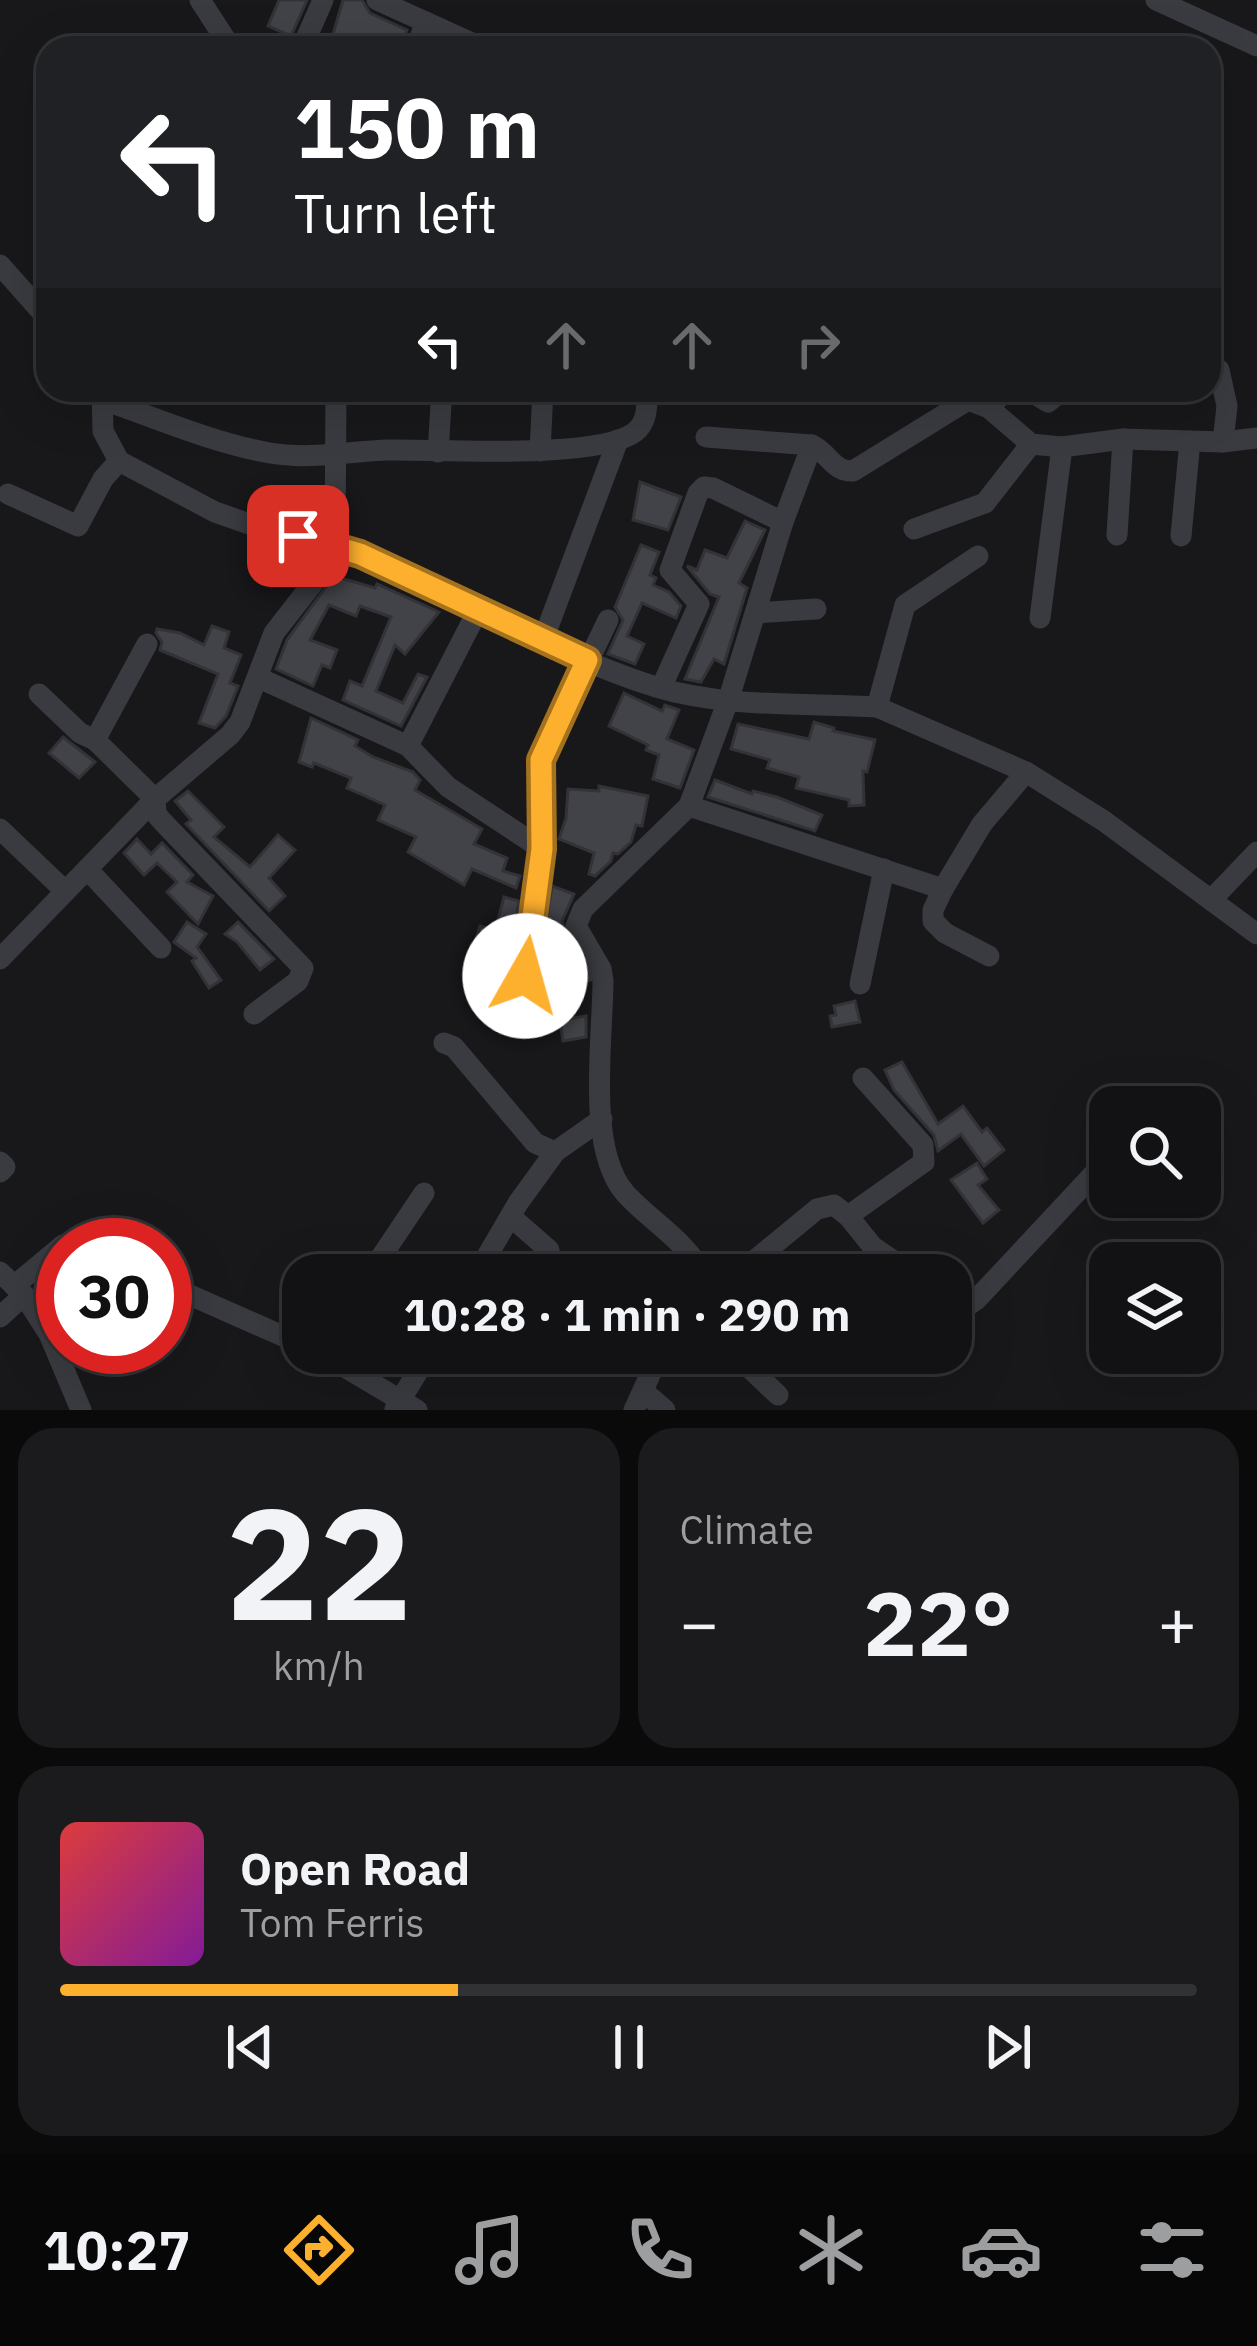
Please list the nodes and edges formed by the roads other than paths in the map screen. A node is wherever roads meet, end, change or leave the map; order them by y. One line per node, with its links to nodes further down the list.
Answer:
1 (200, 0): 6 (street)
2 (323, 0): 7 (street)
3 (377, 0): 5 (street)
4 (1156, 0): 10 (street)
5 (427, 22): 8 (street); 9 (street)
6 (223, 36)
7 (307, 36)
8 (421, 36)
9 (457, 36)
10 (1257, 46)
11 (0, 266): 12 (street)
12 (36, 303)
13 (1221, 379): 29 (street)
14 (103, 402): 36 (street)
15 (123, 402): 35 (street)
16 (336, 402): 35 (street)
17 (441, 402): 34 (street)
18 (542, 402): 33 (street)
19 (646, 402): 27 (street)
20 (960, 402): 30 (street)
21 (978, 402): 23 (street)
22 (995, 402): 23 (street)
23 (989, 408): 31 (street)
24 (706, 437): 30 (street)
25 (1257, 438): 29 (street)
26 (1123, 439): 28 (street); 32 (street); 40 (street)
27 (618, 440): 33 (street); 49 (street)
28 (1190, 441): 29 (street); 41 (street)
29 (1222, 442)
30 (812, 445): 38 (street)
31 (1031, 445): 32 (street); 39 (street)
32 (1063, 447): 47 (street)
33 (540, 451): 34 (street)
34 (438, 452): 35 (street)
35 (334, 455): 42 (street)
36 (119, 461): 37 (street); 42 (street)
37 (8, 494)
38 (783, 522): 46 (street); 53 (street)
39 (914, 529)
40 (1117, 535)
41 (1181, 536)
42 (334, 545): 45 (street); 52 (street)
43 (978, 556): 56 (street)
44 (817, 609): 46 (street)
45 (477, 612): 49 (street); 58 (street)
46 (756, 613): 55 (street)
47 (1040, 618)
48 (608, 620): 51 (street)
49 (543, 640): 51 (street)
50 (147, 644): 57 (street)
51 (587, 660): 53 (street); 63 (street)
52 (259, 678): 58 (street); 60 (street)
53 (661, 688): 55 (street)
54 (40, 694): 57 (street)
55 (729, 698): 56 (street); 61 (street)
56 (877, 707): 59 (street)
57 (95, 740): 60 (street)
58 (408, 746): 63 (street)
59 (1026, 772): 67 (street); 69 (street)
60 (155, 799): 65 (street); 76 (street)
61 (689, 806): 66 (street); 74 (street)
62 (0, 830): 68 (street)
63 (542, 849): 74 (street)
64 (1257, 852): 69 (street)
65 (87, 868): 68 (street); 71 (street)
66 (884, 869): 67 (street); 75 (street)
67 (943, 889): 72 (street)
68 (64, 890): 73 (street)
69 (1213, 898): 70 (street)
70 (1257, 934)
71 (161, 948)
72 (989, 956)
73 (0, 959)
74 (602, 969): 79 (street)
75 (860, 984)
76 (254, 1014)
77 (444, 1043): 80 (street)
78 (863, 1078): 85 (street)
79 (602, 1119): 80 (street); 90 (street)
80 (555, 1152): 86 (street)
81 (0, 1162): 82 (street)
82 (0, 1172)
83 (1089, 1179): 95 (street)
84 (424, 1193): 88 (street)
85 (848, 1216): 91 (street); 92 (street)
86 (511, 1217): 87 (street); 89 (street)
87 (549, 1250)
88 (384, 1254)
89 (489, 1254)
90 (687, 1254)
91 (763, 1254)
92 (883, 1254)
93 (13, 1284): 96 (street); 104 (street)
94 (192, 1296): 97 (street)
95 (972, 1302)
96 (0, 1318)
97 (282, 1336)
98 (354, 1374): 103 (street)
99 (420, 1374): 103 (street)
100 (756, 1374): 101 (street)
101 (778, 1395)
102 (639, 1400): 105 (street)
103 (404, 1406)
104 (81, 1410)
105 (665, 1410)

